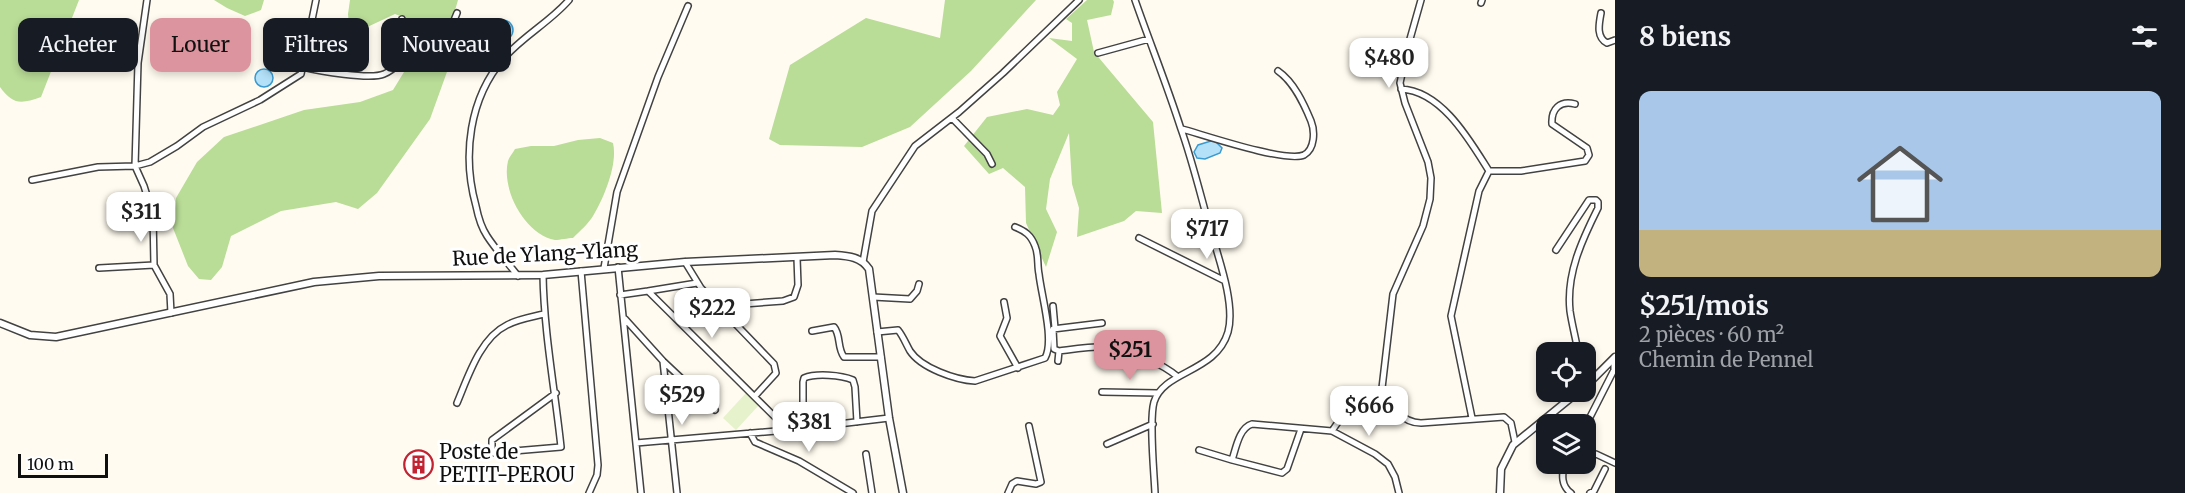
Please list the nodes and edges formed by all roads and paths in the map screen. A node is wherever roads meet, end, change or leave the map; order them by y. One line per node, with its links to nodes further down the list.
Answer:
1 (147, 0): 26 (street)
2 (316, 0): 10 (street)
3 (569, 0): 14 (street)
4 (1079, 0): 23 (street)
5 (1135, 0): 12 (street)
6 (1421, 0): 21 (street)
7 (688, 6): 38 (street)
8 (457, 13): 11 (street)
9 (1601, 13): 13 (street)
10 (313, 18)
11 (455, 18)
12 (1149, 39): 15 (street); 24 (street)
13 (1615, 40)
14 (511, 52)
15 (1098, 53)
16 (1278, 71): 24 (street)
17 (302, 72): 26 (street)
18 (328, 72): 19 (street)
19 (388, 72)
20 (493, 72): 41 (street)
21 (1401, 89): 27 (street); 68 (street)
22 (1575, 104): 27 (street)
23 (952, 118): 25 (street); 34 (street)
24 (1182, 129): 42 (street)
25 (992, 164)
26 (135, 166): 28 (street); 35 (street)
27 (1489, 171): 78 (street)
28 (32, 180)
29 (1015, 227): 65 (street)
30 (1139, 238): 42 (street)
31 (1556, 250): 59 (street)
32 (797, 258): 33 (street, Rue de Ylang-Ylang); 34 (street, Rue de Ylang-Ylang); 49 (street)
33 (685, 262): 36 (street, Rue de Ylang-Ylang); 43 (street)
34 (863, 262): 47 (street)
35 (154, 265): 37 (street); 51 (street)
36 (618, 267): 38 (street, Rue de Ylang-Ylang); 46 (street)
37 (99, 268)
38 (604, 268): 39 (street, Rue de Ylang-Ylang)
39 (581, 271): 40 (street, Rue de Ylang-Ylang); 98 (street)
40 (543, 275): 41 (street, Rue de Ylang-Ylang); 52 (street)
41 (518, 276): 51 (street, Rue de Ylang-Ylang)
42 (1225, 281): 67 (street)
43 (697, 283): 45 (street); 49 (street)
44 (919, 284): 47 (street)
45 (648, 291): 46 (street); 72 (street)
46 (620, 295): 53 (street)
47 (873, 297): 58 (street)
48 (1004, 302): 65 (street)
49 (717, 306): 72 (street)
50 (1053, 306): 56 (street)
51 (171, 313): 54 (street, Rue de Ylang-Ylang)
52 (544, 314): 70 (street); 74 (street)
53 (624, 318): 63 (street); 89 (street)
54 (0, 323)
55 (1102, 323): 56 (street)
56 (1055, 328): 60 (street)
57 (812, 330): 61 (street)
58 (877, 332): 61 (street); 65 (street)
59 (1576, 342)
60 (1059, 351): 64 (street); 67 (street)
61 (881, 357): 77 (street)
62 (1614, 358): 66 (street); 76 (street)
63 (663, 361): 75 (street); 87 (street)
64 (1058, 361)
65 (1018, 368)
66 (1596, 376)
67 (1178, 377): 71 (street)
68 (1382, 388): 78 (street); 85 (street)
69 (1102, 392): 71 (street)
70 (556, 393): 70 (street)
71 (1158, 393): 80 (street)
72 (755, 396): 84 (street)
73 (1565, 402): 88 (street)
74 (457, 403)
75 (715, 410)
76 (1592, 414)
77 (889, 418): 79 (street); 103 (street)
78 (1472, 418): 88 (street)
79 (857, 422): 82 (street); 82 (street)
80 (1153, 424): 90 (street); 105 (street)
81 (1029, 426): 104 (street)
82 (803, 429): 84 (street)
83 (1301, 429): 85 (street); 94 (street); 94 (street)
84 (788, 430): 86 (street)
85 (1332, 431): 106 (street)
86 (750, 433): 87 (street); 101 (street)
87 (672, 440): 89 (street); 100 (street)
88 (1515, 442): 107 (street)
89 (636, 443): 99 (street)
90 (1107, 444)
91 (1199, 450): 94 (street)
92 (866, 454): 102 (street)
93 (1596, 454): 95 (street)
94 (1232, 460)
95 (1615, 462)
96 (1605, 469): 109 (street)
97 (1562, 474): 108 (street)
98 (589, 493)
99 (641, 493)
100 (677, 493)
101 (853, 493)
102 (872, 493)
103 (903, 493)
104 (1008, 493)
105 (1155, 493)
106 (1399, 493)
107 (1500, 493)
108 (1571, 493)
109 (1590, 493)

